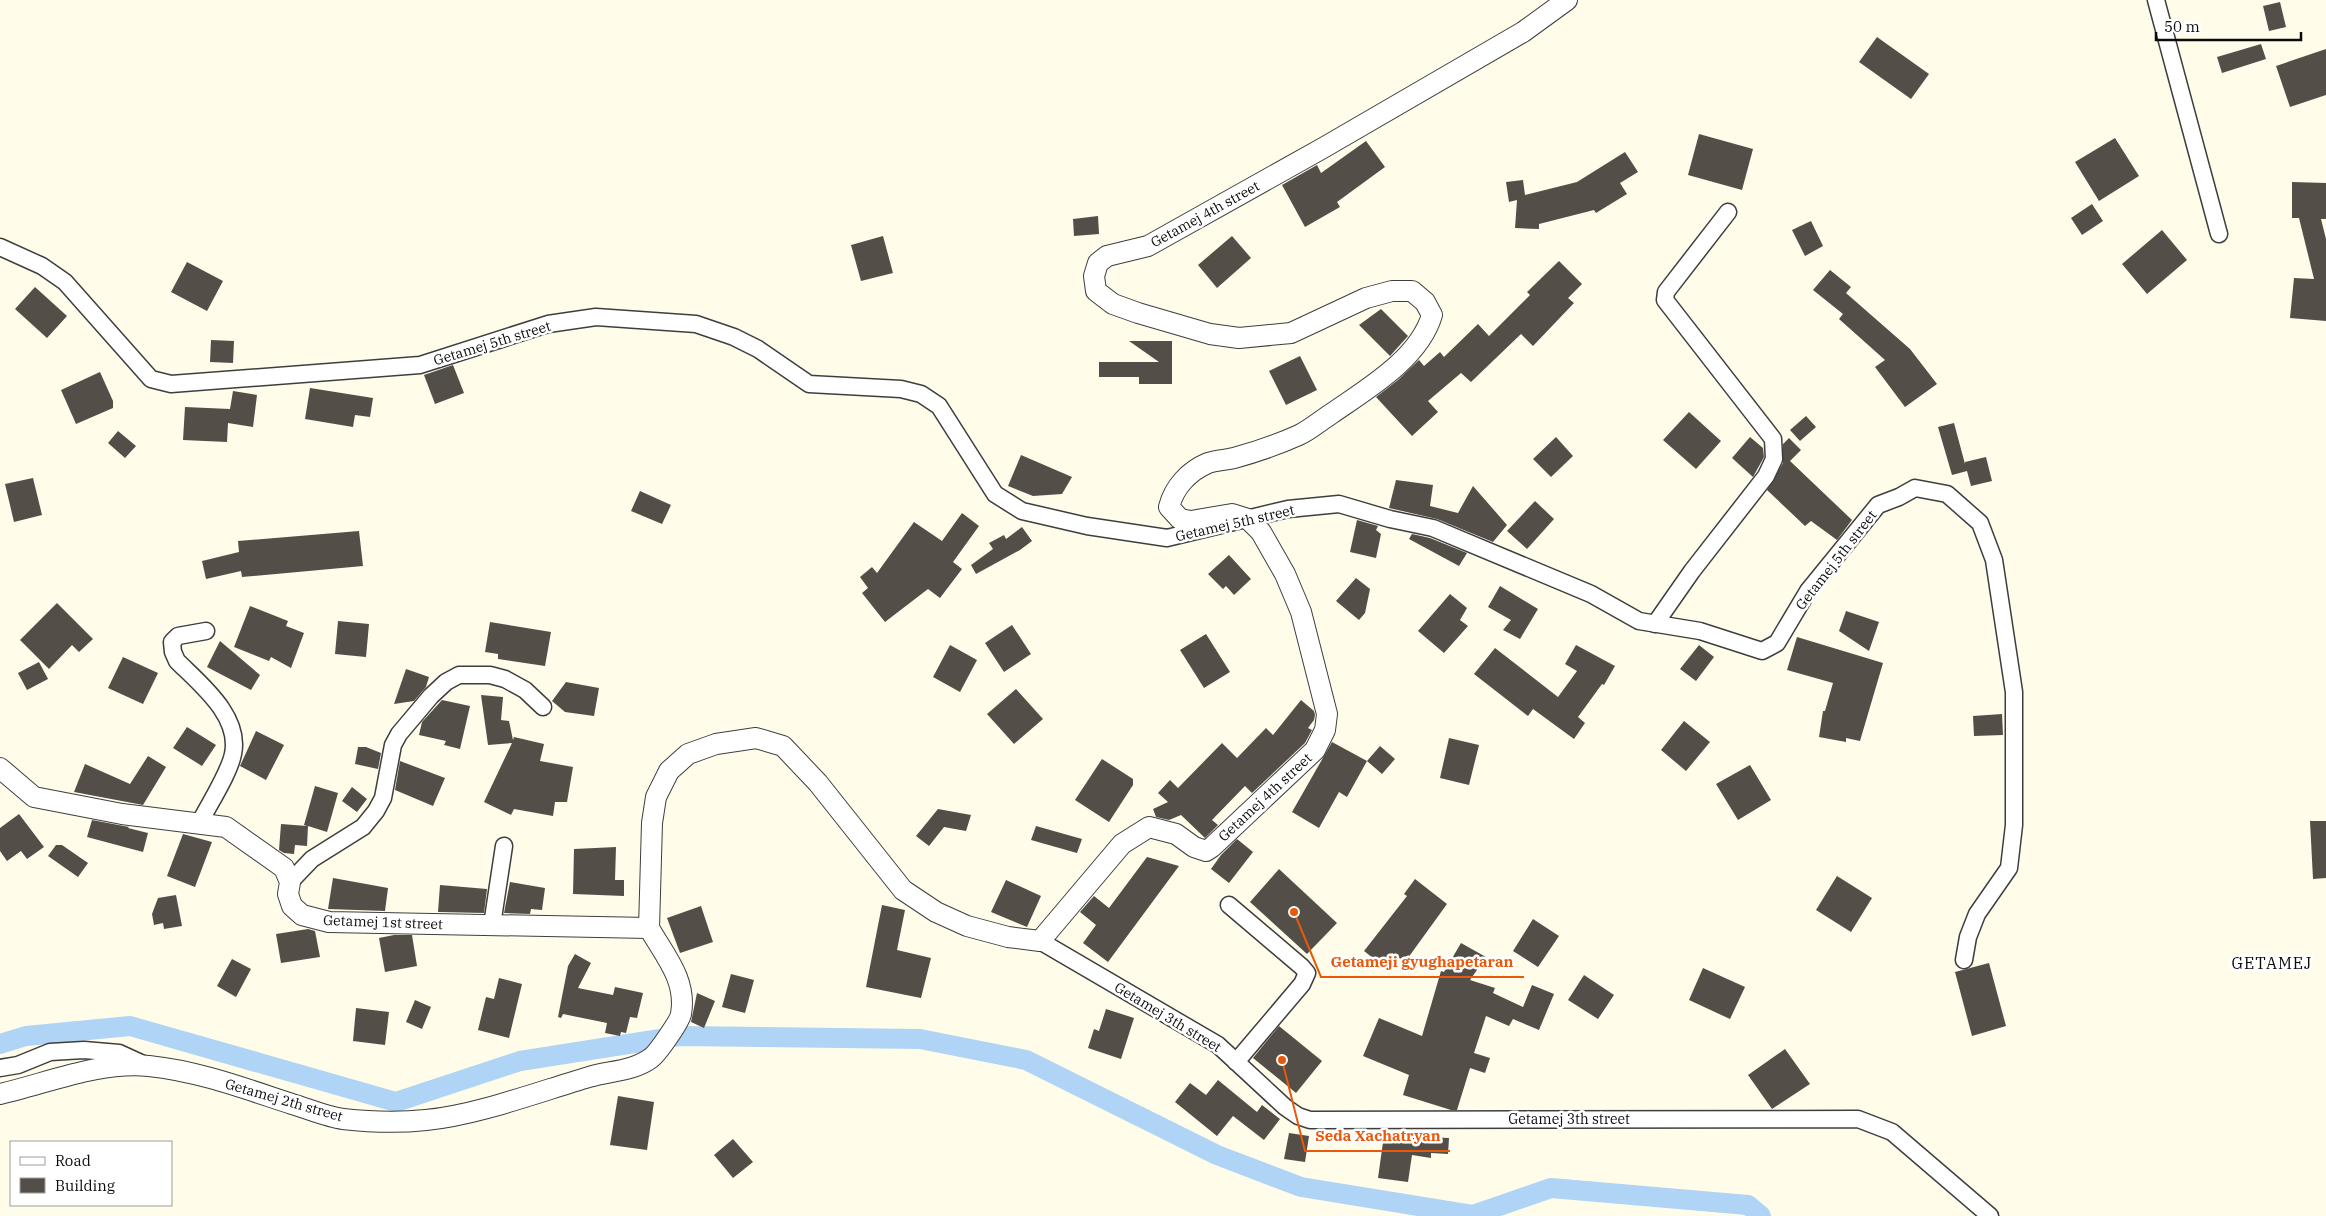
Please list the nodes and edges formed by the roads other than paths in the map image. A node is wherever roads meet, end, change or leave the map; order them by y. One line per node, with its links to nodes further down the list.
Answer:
1 (1567, 0): 6 (street, Getamej 4th street)
2 (2156, 0): 4 (street)
3 (1728, 212): 7 (street)
4 (2219, 234)
5 (0, 248): 6 (street, Getamej 5th street)
6 (1248, 519): 7 (street, Getamej 5th street); 17 (street, Getamej 4th street)
7 (1655, 624): 18 (street, Getamej 5th street)
8 (206, 630): 11 (street)
9 (542, 707): 13 (street)
10 (0, 768): 11 (street)
11 (199, 824): 13 (street)
12 (504, 846): 15 (street)
13 (290, 882): 15 (street, Getamej 1st street)
14 (1229, 905): 19 (street)
15 (492, 925): 16 (street, Getamej 1st street)
16 (649, 928): 17 (street, Getamej 3th street); 20 (street, Getamej 2th street)
17 (1040, 941): 19 (street, Getamej 3th street)
18 (1964, 960)
19 (1236, 1062): 23 (street, Getamej 3th street)
20 (148, 1066): 21 (street); 22 (street, Getamej 2th street)
21 (0, 1068)
22 (0, 1094)
23 (1990, 1216)

